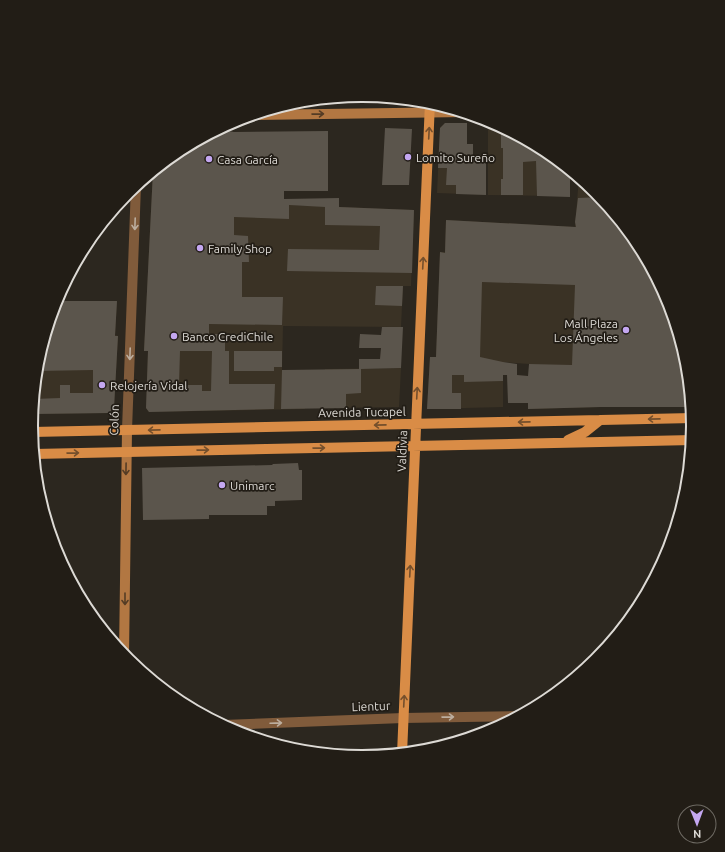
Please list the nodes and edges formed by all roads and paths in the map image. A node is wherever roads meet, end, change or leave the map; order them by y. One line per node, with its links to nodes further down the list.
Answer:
1 (430, 109): 2 (main road, Valdivia)
2 (430, 113): 3 (street); 4 (street, one-way to 2); 8 (main road, Valdivia, one-way to 2)
3 (444, 113)
4 (273, 115)
5 (136, 195): 9 (street, Colón, one-way to 9)
6 (687, 418): 7 (main road, Avenida Tucapel, one-way to 7)
7 (600, 420): 8 (main road, Avenida Tucapel, one-way to 8); 12 (main road)
8 (416, 424): 9 (main road, Avenida Tucapel, one-way to 9); 13 (main road, Valdivia)
9 (126, 430): 10 (main road, Avenida Tucapel); 14 (street, Colón)
10 (38, 432)
11 (686, 440): 12 (main road)
12 (561, 443): 13 (main road)
13 (415, 446): 14 (main road, one-way to 13); 18 (main road, Valdivia, one-way to 13)
14 (126, 452): 15 (main road, one-way to 14); 16 (street, Colón, one-way to 16)
15 (40, 454)
16 (124, 645)
17 (507, 716): 18 (street, Lientur, one-way to 17)
18 (403, 718): 19 (street, Lientur, one-way to 18); 20 (main road, Valdivia)
19 (235, 725)
20 (402, 748)

